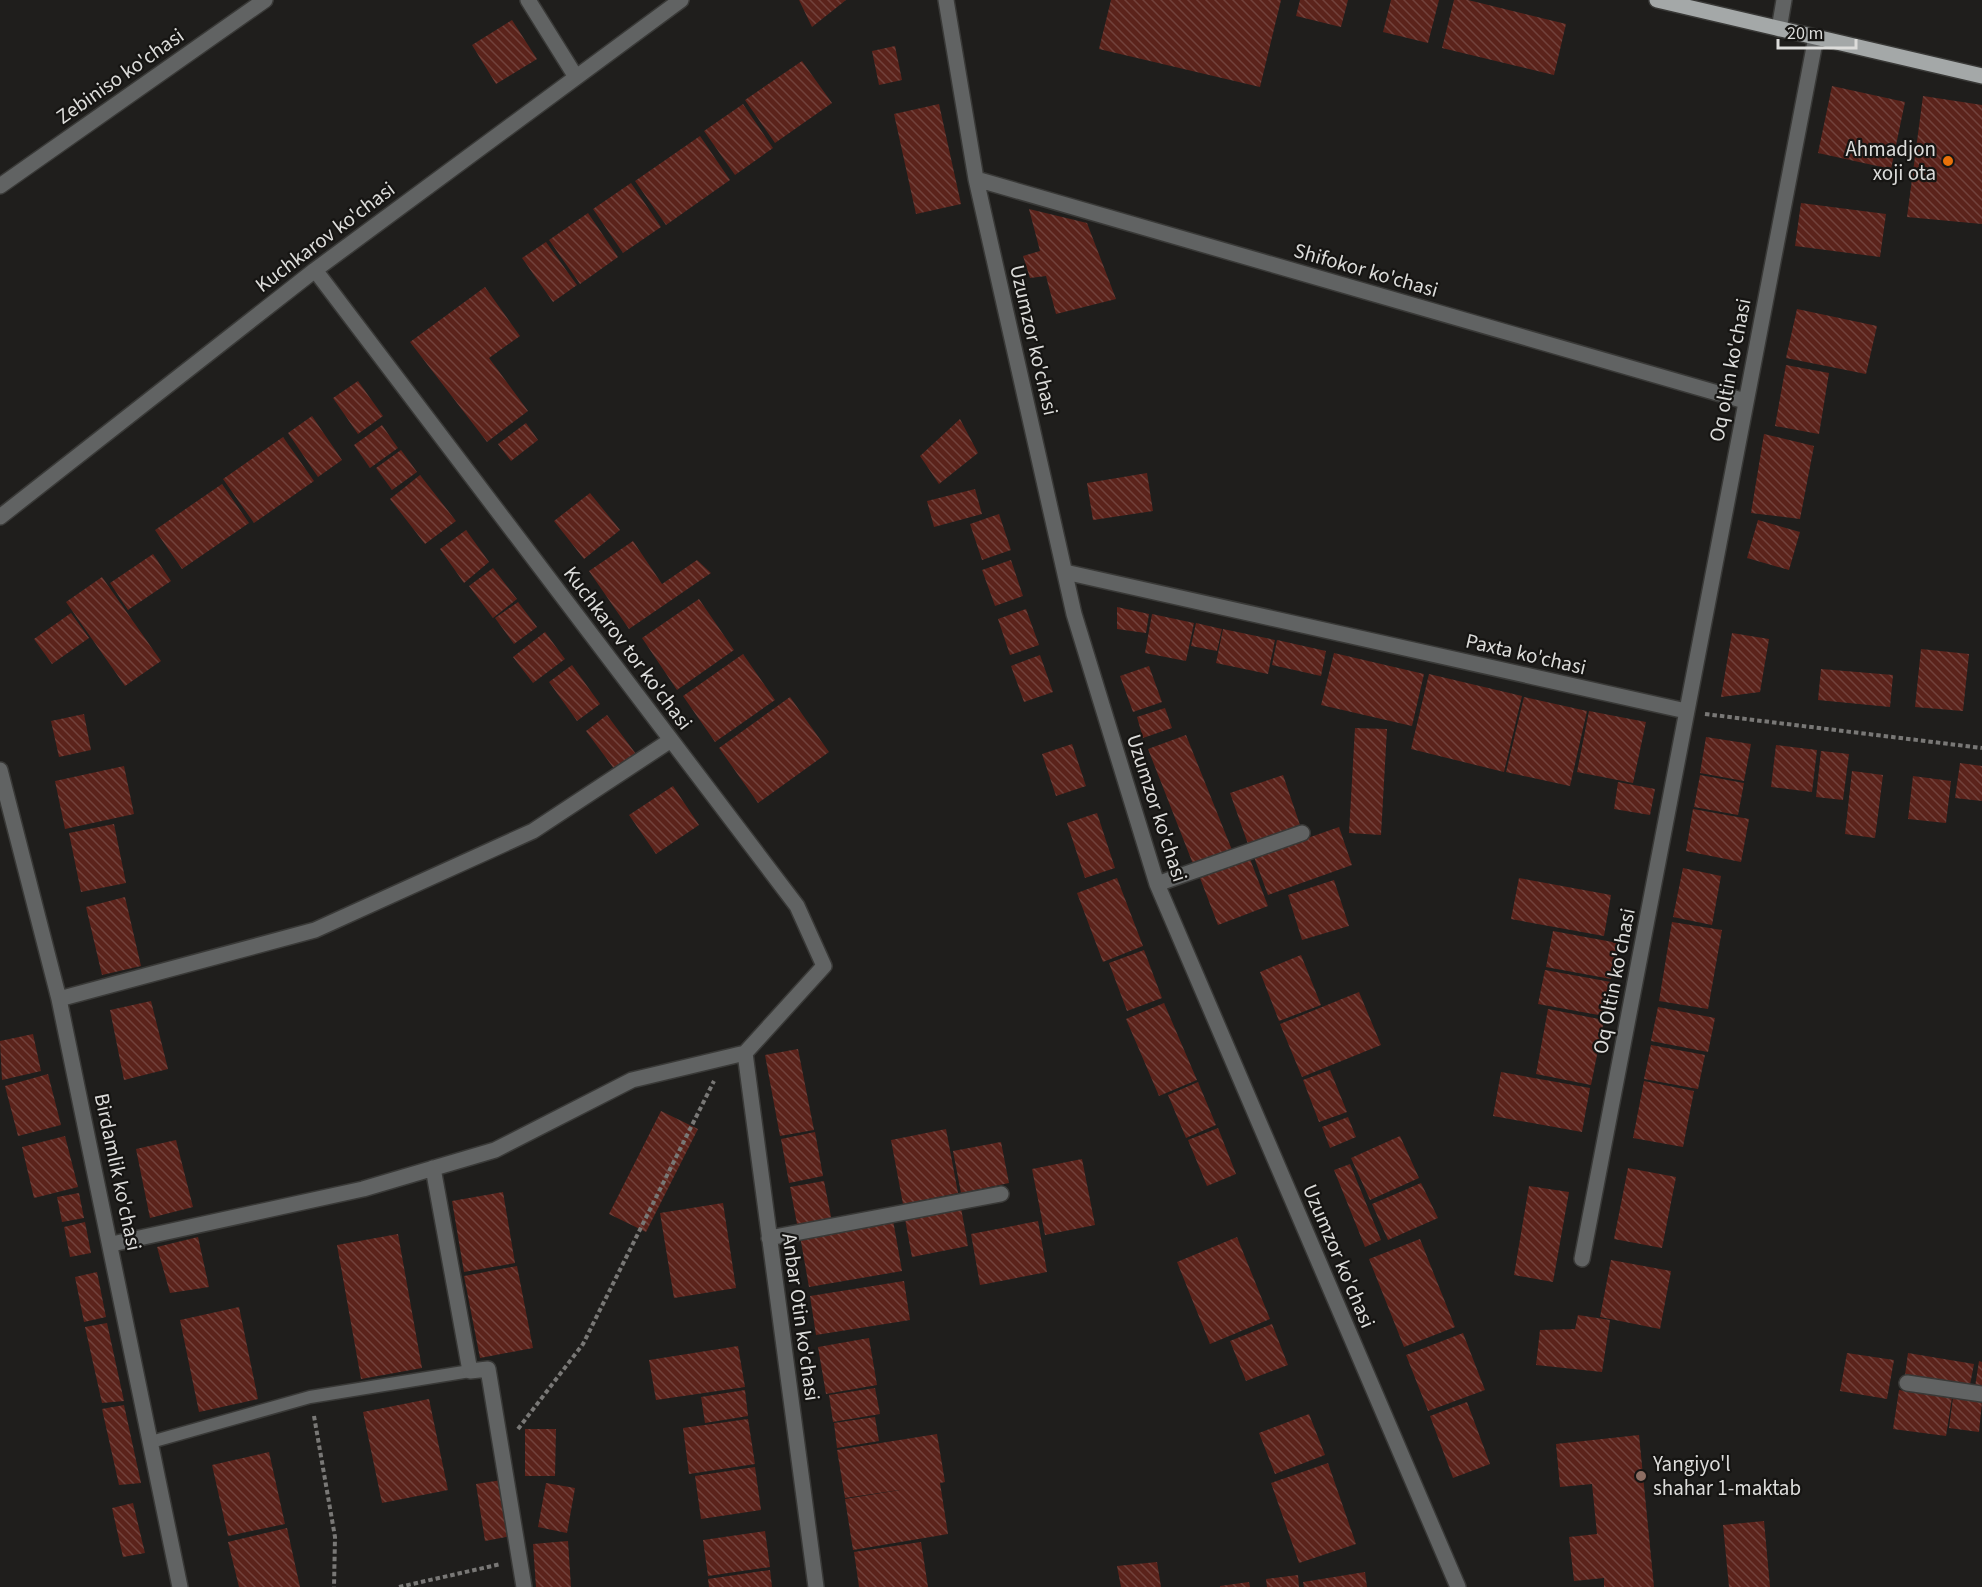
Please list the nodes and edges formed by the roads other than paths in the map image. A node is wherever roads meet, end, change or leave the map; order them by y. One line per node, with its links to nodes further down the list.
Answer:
1 (265, 0): 12 (street, Zebiniso ko'chasi)
2 (528, 0): 10 (street)
3 (681, 0): 10 (street, Kuchkarov ko'chasi)
4 (946, 0): 11 (street, Uzumzor ko'chasi)
5 (1657, 0): 7 (main road)
6 (1784, 0): 7 (street)
7 (1779, 29): 8 (main road)
8 (1816, 37): 9 (main road); 14 (street, Oq oltin ko'chasi)
9 (1982, 76)
10 (576, 77): 13 (street, Kuchkarov ko'chasi)
11 (976, 179): 14 (street, Shifokor ko'chasi); 16 (street, Uzumzor ko'chasi)
12 (0, 186)
13 (315, 270): 15 (street, Kuchkarov ko'chasi); 18 (street, Kuchkarov tor ko'chasi)
14 (1745, 401): 17 (street, Oq oltin ko'chasi)
15 (0, 517)
16 (1065, 572): 17 (street, Paxta ko'chasi); 21 (street, Uzumzor ko'chasi)
17 (1686, 711): 28 (street, Oq Oltin ko'chasi)
18 (672, 740): 22 (street); 23 (street, Kuchkarov tor ko'chasi)
19 (0, 770): 22 (street, Birdamlik ko'chasi)
20 (1302, 833): 21 (street)
21 (1157, 884): 36 (street, Uzumzor ko'chasi)
22 (59, 999): 27 (street, Birdamlik ko'chasi)
23 (745, 1053): 24 (street); 26 (street, Anbar Otin ko'chasi)
24 (433, 1168): 27 (street); 29 (street)
25 (1001, 1194): 26 (street)
26 (769, 1238): 35 (street, Anbar Otin ko'chasi)
27 (112, 1244): 32 (street, Birdamlik ko'chasi)
28 (1582, 1259)
29 (470, 1371): 32 (lane); 34 (street)
30 (1907, 1383): 31 (street)
31 (1982, 1394)
32 (151, 1442): 33 (street, Birdamlik ko'chasi)
33 (180, 1587)
34 (524, 1587)
35 (816, 1587)
36 (1458, 1587)

